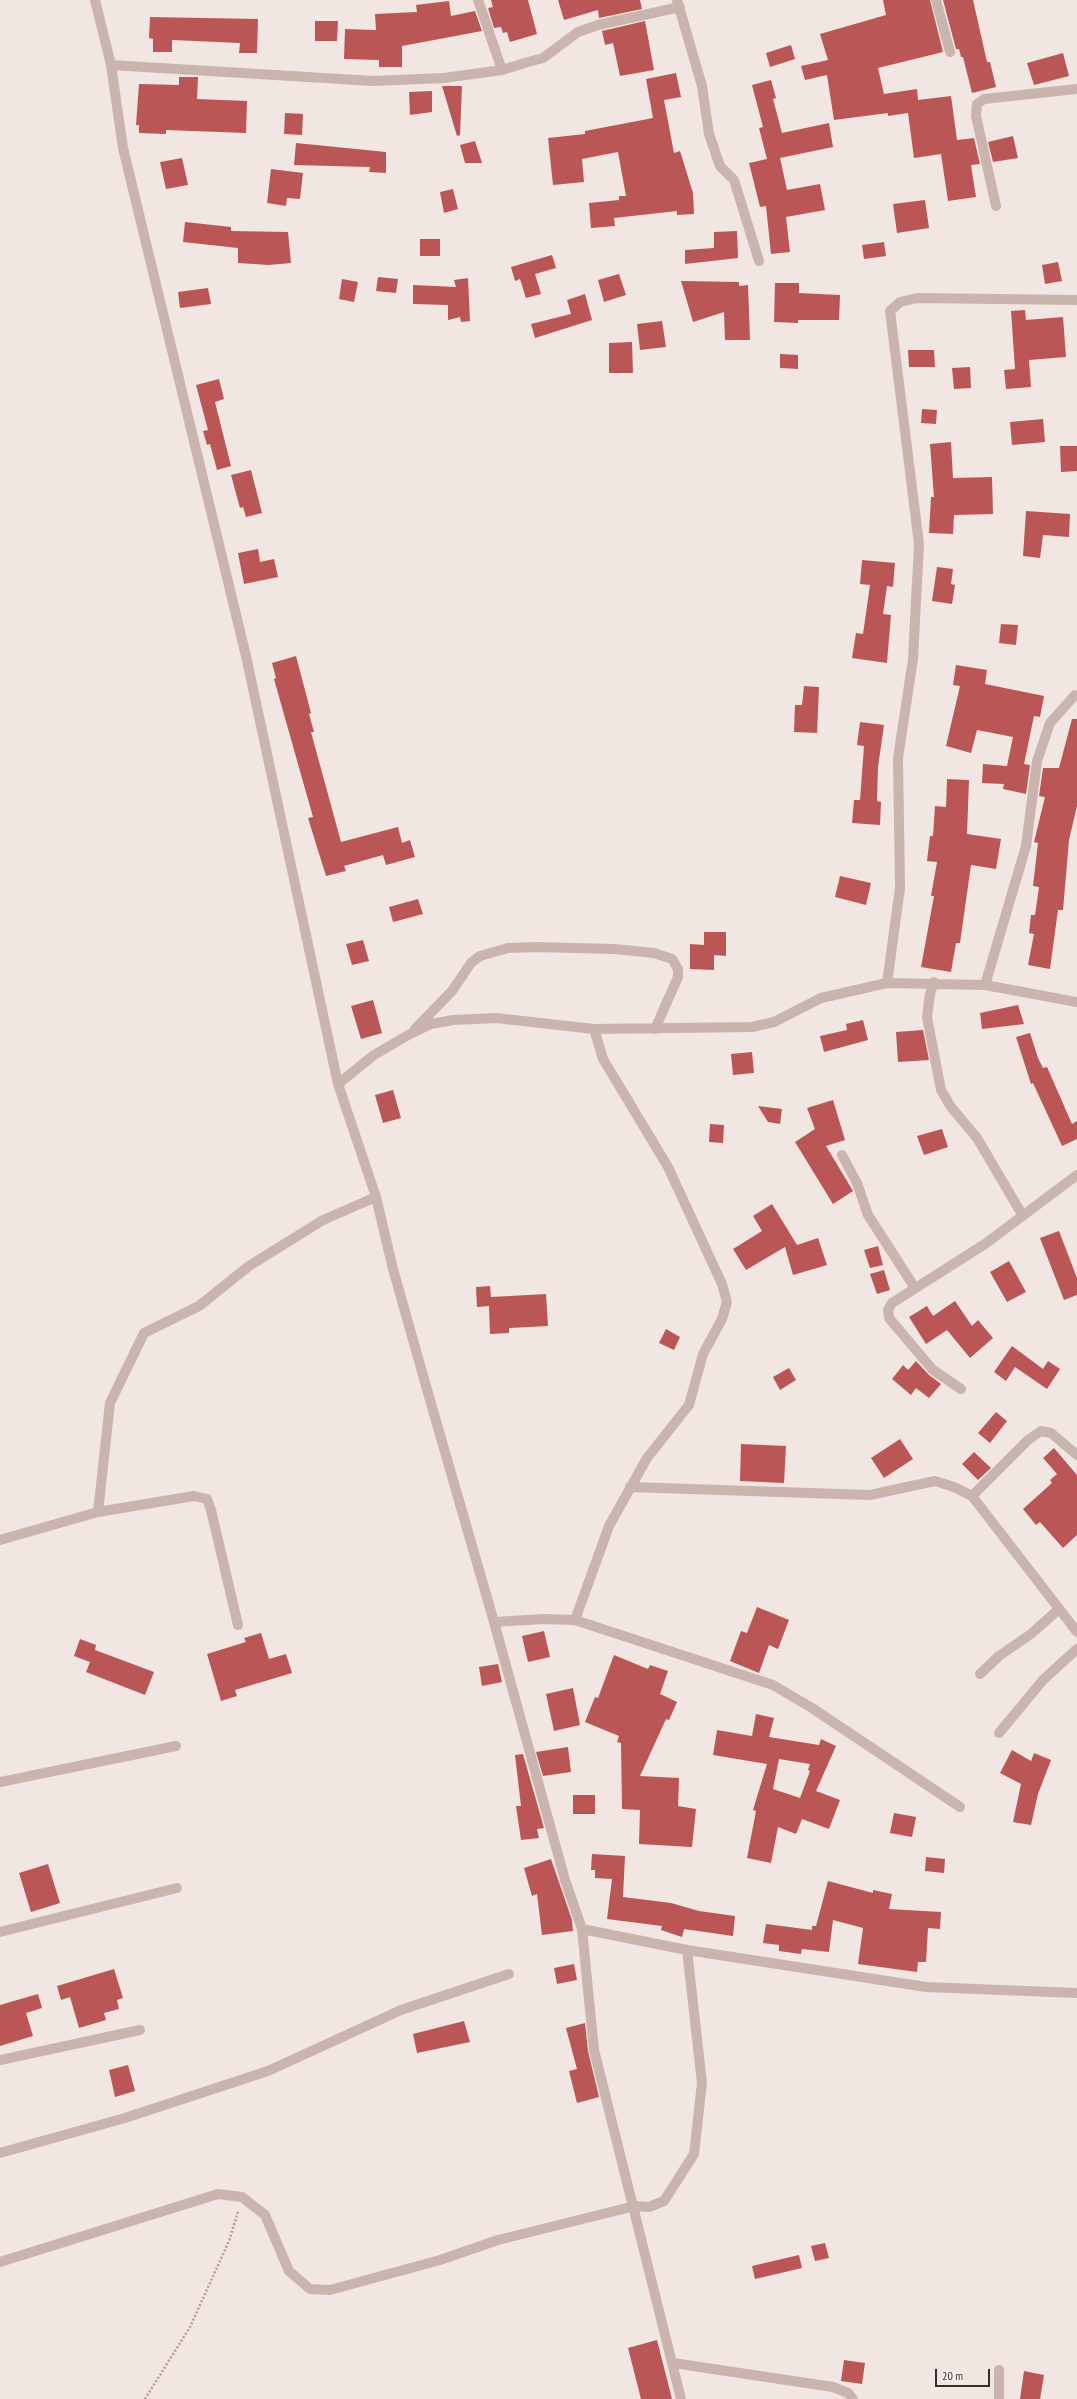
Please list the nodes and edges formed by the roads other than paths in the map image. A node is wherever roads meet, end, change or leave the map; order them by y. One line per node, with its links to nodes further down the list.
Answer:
1 (95, 0): 6 (street)
2 (478, 0): 7 (street)
3 (936, 0): 5 (street)
4 (679, 4): 7 (street); 10 (street)
5 (950, 52)
6 (111, 65): 7 (street); 20 (street)
7 (502, 70)
8 (1077, 89): 9 (street)
9 (996, 206)
10 (759, 261)
11 (1077, 300): 14 (street)
12 (1075, 695): 15 (street)
13 (934, 982): 14 (street); 15 (street); 24 (street)
14 (887, 983): 18 (street)
15 (985, 985): 16 (street)
16 (1077, 1002)
17 (594, 1029): 18 (street); 19 (street); 28 (street)
18 (655, 1029): 19 (street)
19 (410, 1034): 20 (street)
20 (338, 1084): 23 (street)
21 (842, 1155): 25 (street)
22 (1077, 1176): 24 (street)
23 (376, 1197): 30 (street); 34 (street)
24 (1023, 1216): 25 (street)
25 (915, 1288): 26 (street)
26 (961, 1389)
27 (1077, 1455): 29 (street)
28 (630, 1488): 29 (street); 33 (street)
29 (972, 1496): 32 (street)
30 (98, 1512): 31 (street); 35 (street)
31 (0, 1540)
32 (1059, 1609): 36 (street); 38 (street)
33 (575, 1620): 34 (street); 42 (street)
34 (494, 1622): 44 (street)
35 (238, 1625)
36 (1077, 1632)
37 (1077, 1649): 39 (street)
38 (980, 1674)
39 (999, 1732)
40 (176, 1746): 41 (street)
41 (0, 1782)
42 (960, 1807)
43 (177, 1888): 45 (street)
44 (582, 1929): 46 (street); 52 (street)
45 (0, 1932)
46 (687, 1950): 48 (street); 52 (street)
47 (508, 1974): 51 (street)
48 (1077, 1993)
49 (140, 2030): 50 (street)
50 (0, 2060)
51 (0, 2153)
52 (635, 2206): 53 (street); 54 (street)
53 (0, 2262)
54 (673, 2363): 56 (street); 57 (street)
55 (999, 2370): 58 (street)
56 (681, 2399)
57 (853, 2399)
58 (999, 2399)

